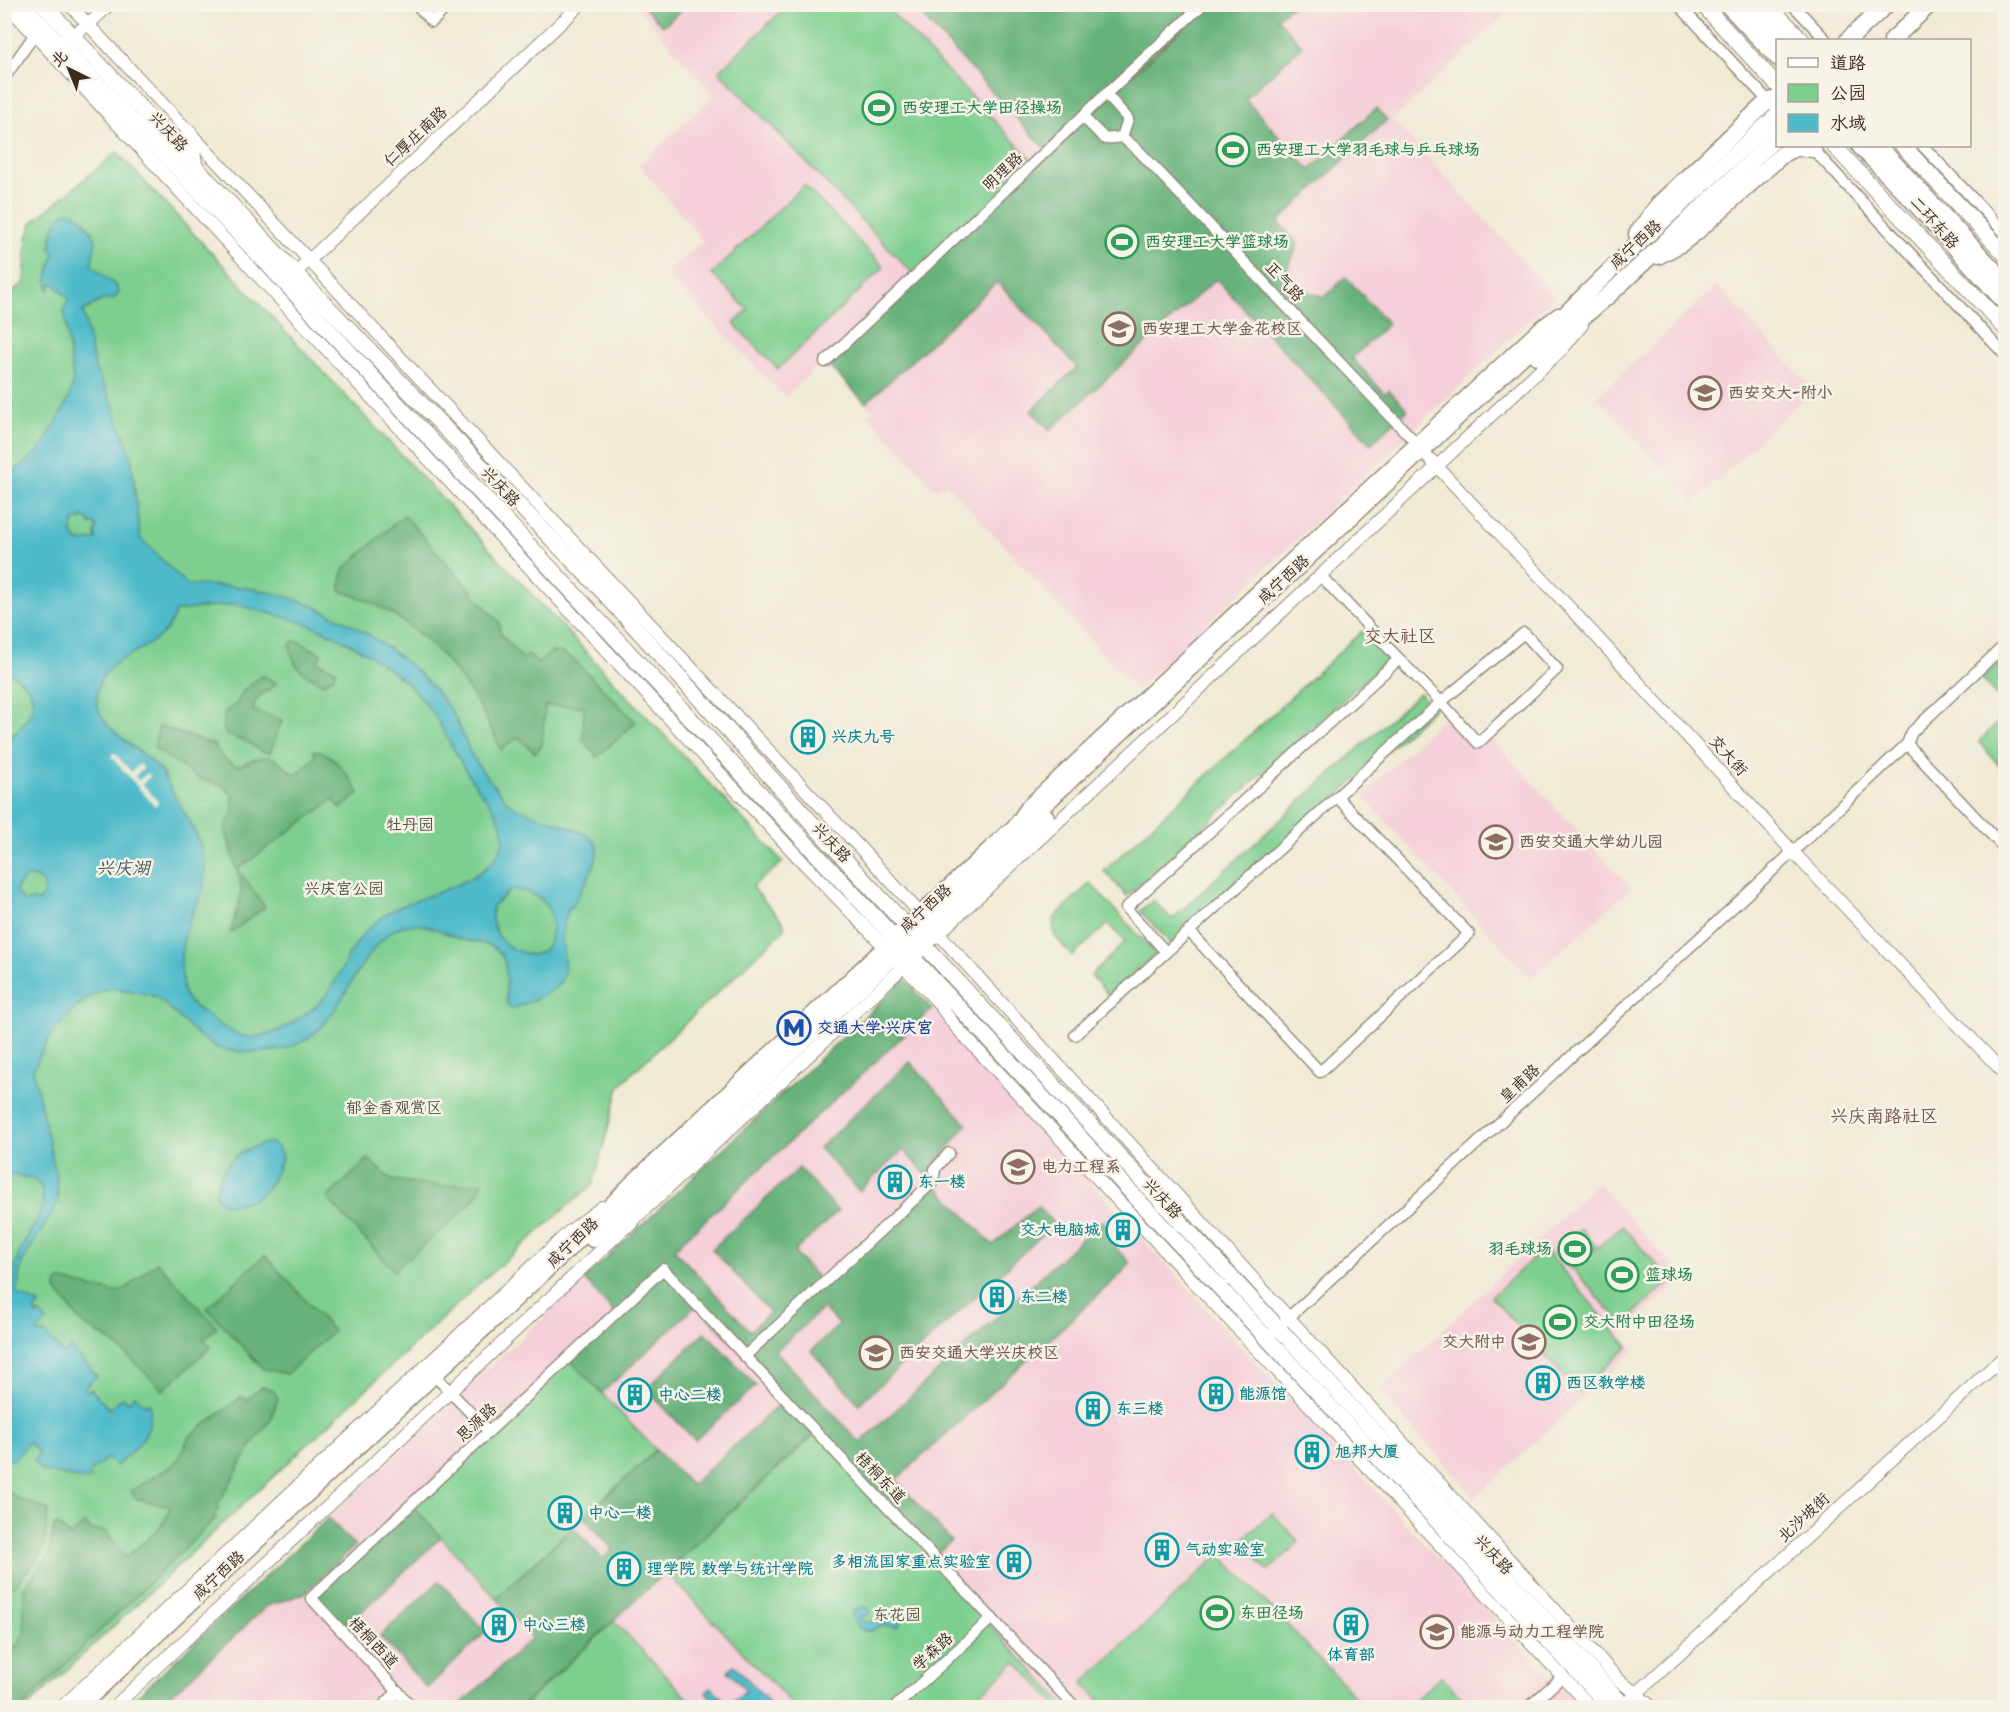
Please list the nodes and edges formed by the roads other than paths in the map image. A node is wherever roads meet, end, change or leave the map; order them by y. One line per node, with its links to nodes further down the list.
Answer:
1 (6, 4): 19 (street)
2 (22, 4): 19 (main road, 兴庆路)
3 (43, 4): 19 (main road, 兴庆路)
4 (110, 4): 18 (street)
5 (416, 4): 6 (street)
6 (450, 4)
7 (581, 4): 44 (street, 仁厚庄南路)
8 (1203, 4): 29 (street, 明理路)
9 (1678, 4): 30 (street)
10 (1702, 4): 28 (main road)
11 (1727, 4): 26 (main road)
12 (1747, 4): 21 (main road)
13 (1767, 4): 22 (main road)
14 (1792, 4): 23 (street)
15 (1887, 4): 24 (main road)
16 (1930, 4): 25 (main road)
17 (76, 7): 18 (street); 19 (street)
18 (88, 25): 20 (street); 32 (street)
19 (47, 29): 20 (main road, 兴庆路); 27 (street); 46 (street)
20 (66, 39): 41 (main road, 兴庆路); 46 (main road, 兴庆路)
21 (1780, 39)
22 (1801, 39)
23 (1825, 39)
24 (1849, 39)
25 (1893, 39)
26 (1776, 56)
27 (4, 78)
28 (1776, 84)
29 (1106, 94): 31 (street, 明理路); 33 (street)
30 (1775, 107): 52 (main road, 咸宁西路)
31 (1083, 117): 33 (street); 51 (street, 明理路)
32 (189, 132): 41 (main road); 44 (street)
33 (1122, 137): 52 (street, 正气路)
34 (1776, 138): 45 (main road, 咸宁西路)
35 (1811, 147): 45 (main road); 50 (street)
36 (1835, 147): 49 (main road)
37 (1861, 147): 48 (main road, 二环东路)
38 (1879, 147): 47 (main road, 二环东路)
39 (1904, 147): 43 (main road)
40 (1924, 147): 42 (street)
41 (195, 166): 46 (main road, 兴庆路)
42 (2006, 234)
43 (2006, 255)
44 (309, 260): 46 (street, 仁厚庄南路); 61 (street)
45 (1639, 266): 52 (main road, 咸宁西路)
46 (285, 283): 63 (main road, 兴庆路); 63 (main road, 兴庆路)
47 (2006, 283)
48 (2006, 303)
49 (2006, 329)
50 (2006, 356)
51 (825, 362)
52 (1426, 454): 53 (street); 60 (street, 交大街); 61 (main road, 咸宁西路); 61 (main road, 咸宁西路)
53 (1320, 575): 55 (street); 61 (street)
54 (2006, 644): 57 (street, 皇甫路)
55 (1399, 659): 56 (street); 64 (street)
56 (1441, 702): 56 (street); 58 (street)
57 (1907, 744): 59 (street); 60 (street, 皇甫路)
58 (1337, 797): 62 (street); 62 (street)
59 (2006, 850)
60 (1793, 852): 66 (street, 交大街); 72 (street, 皇甫路)
61 (929, 924): 63 (main road, 咸宁西路); 72 (street)
62 (1189, 931): 64 (street)
63 (905, 947): 68 (main road, 咸宁西路); 69 (street); 70 (main road, 咸宁西路); 72 (main road, 兴庆路); 79 (street)
64 (1166, 952): 65 (street)
65 (1074, 1035)
66 (2006, 1075)
67 (949, 1153): 74 (street)
68 (632, 1184): 75 (main road, 咸宁西路); 82 (street)
69 (631, 1222): 70 (main road); 75 (street)
70 (584, 1248): 75 (main road, 咸宁西路)
71 (663, 1269): 74 (street, 梧桐东道); 76 (street, 思源路)
72 (1278, 1328): 81 (street); 92 (main road, 兴庆路)
73 (2006, 1355): 81 (street, 北沙坡街)
74 (745, 1356): 78 (street, 梧桐东道)
75 (441, 1384): 76 (street); 83 (main road, 咸宁西路); 84 (main road, 咸宁西路); 85 (street)
76 (489, 1432): 77 (street, 思源路)
77 (311, 1598): 80 (street, 梧桐西道)
78 (992, 1618): 88 (street, 学森路); 89 (street, 梧桐东道)
79 (1563, 1676): 90 (street); 91 (street)
80 (398, 1691): 86 (street); 87 (street, 梧桐西道)
81 (1636, 1694): 92 (street, 北沙坡街); 93 (street)
82 (61, 1707)
83 (78, 1707)
84 (93, 1707)
85 (113, 1707)
86 (381, 1707)
87 (413, 1707)
88 (894, 1707)
89 (1076, 1707)
90 (1528, 1707)
91 (1592, 1707)
92 (1620, 1707)
93 (1653, 1707)

